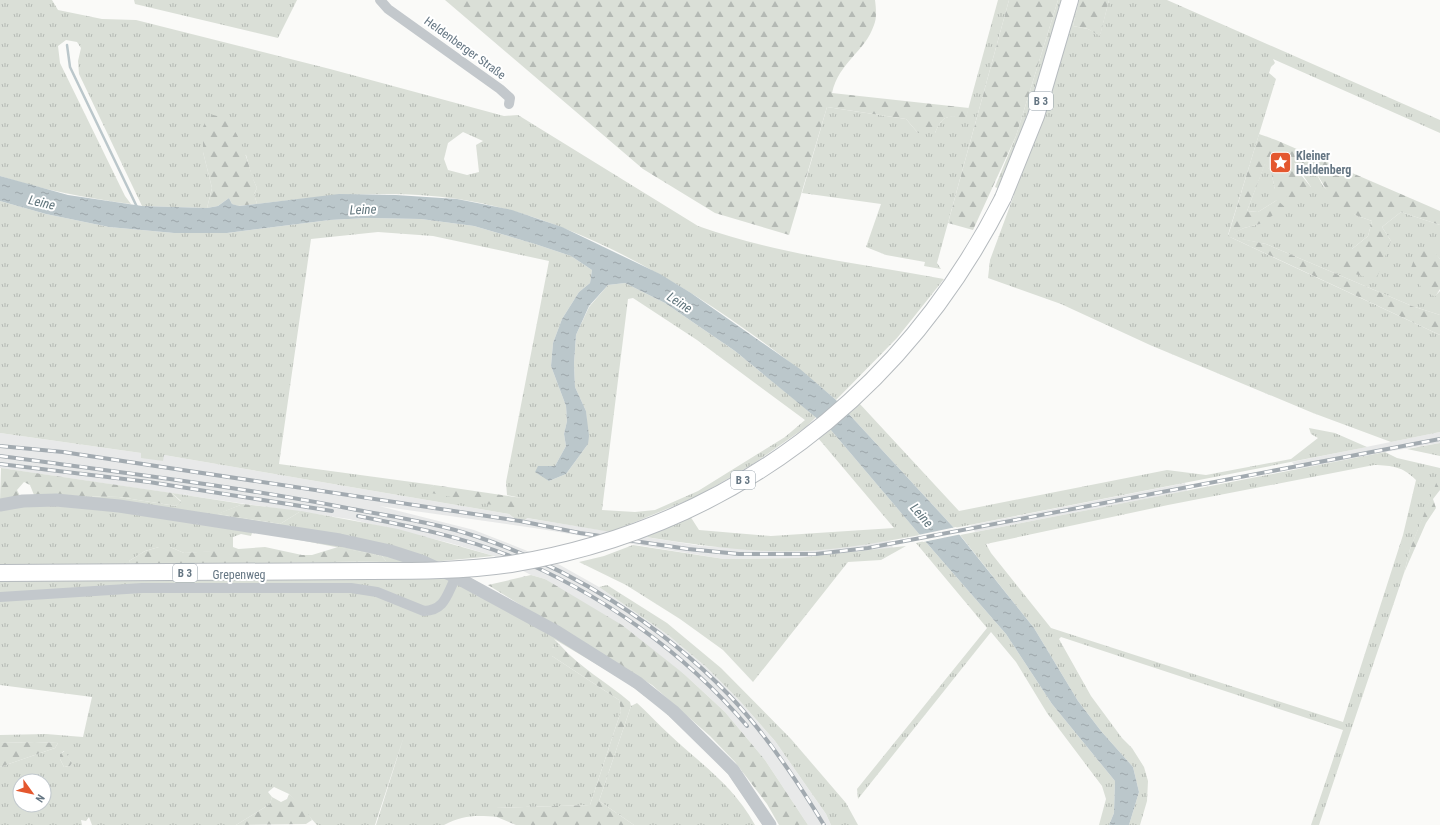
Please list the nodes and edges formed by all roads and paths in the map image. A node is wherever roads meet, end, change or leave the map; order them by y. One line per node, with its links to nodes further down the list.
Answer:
1 (380, 0): 3 (street, Heldenberger Straße)
2 (1070, 0): 5 (main road, B 3, bridge)
3 (509, 104)
4 (0, 505): 6 (street)
5 (0, 573)
6 (456, 577): 7 (street, Grepenweg); 8 (street)
7 (0, 596)
8 (770, 825)

